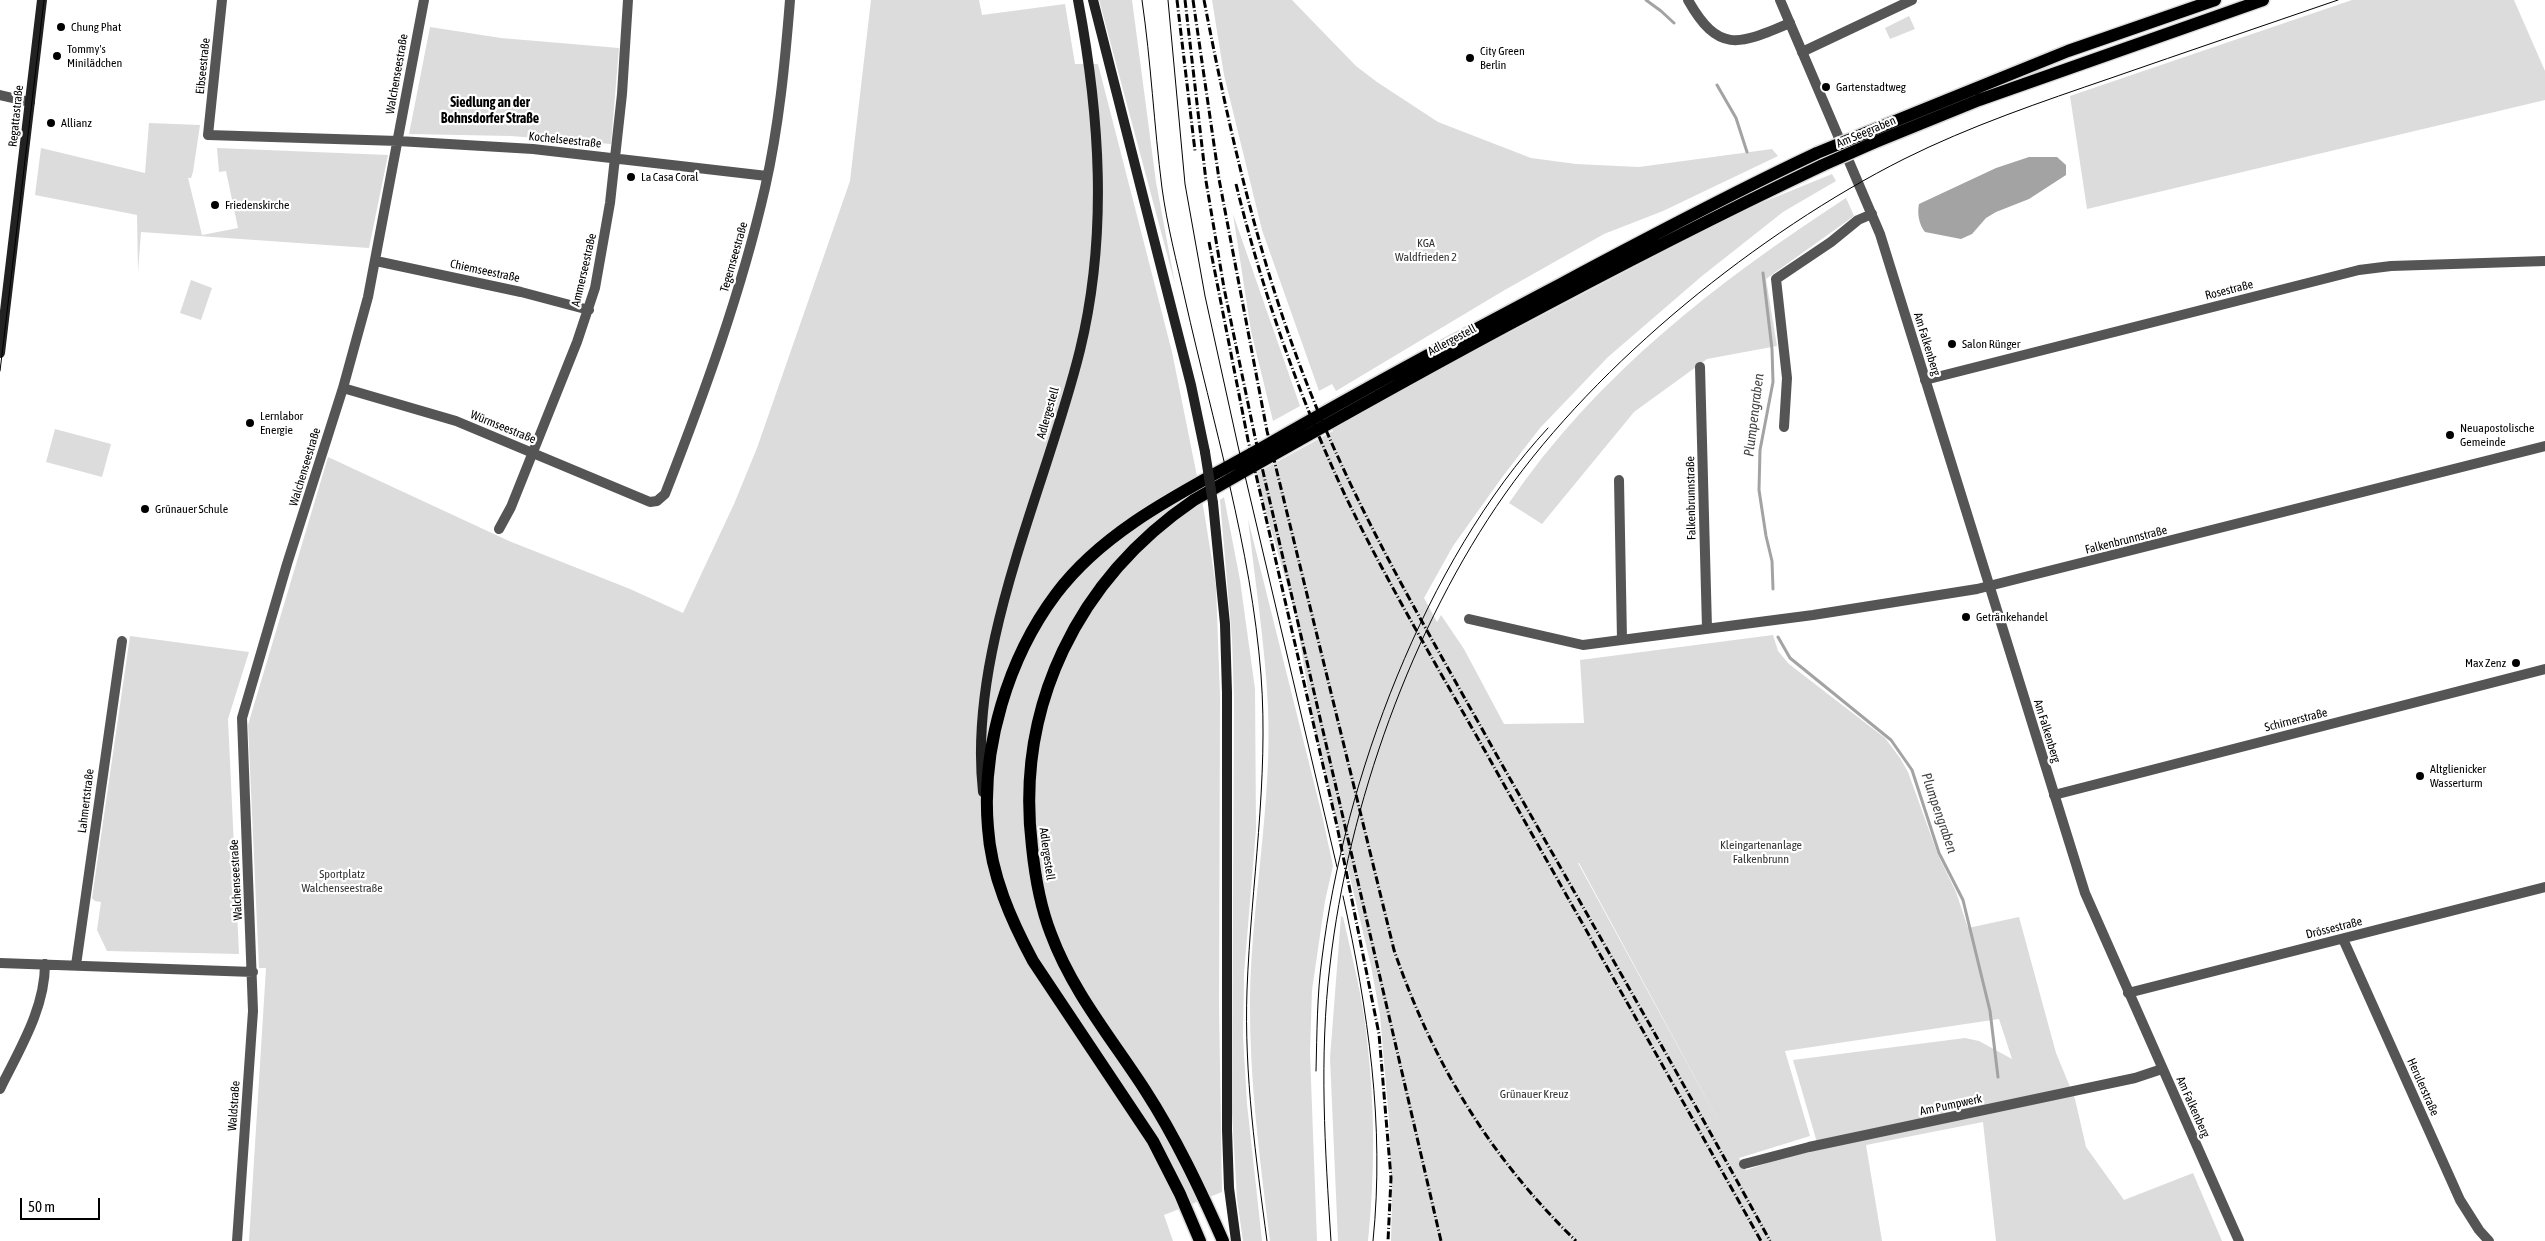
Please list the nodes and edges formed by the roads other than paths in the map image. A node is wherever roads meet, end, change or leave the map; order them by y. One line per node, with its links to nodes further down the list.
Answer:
1 (42, 0): 16 (main road, Regattastraße)
2 (222, 0): 17 (street, Eibseestraße)
3 (424, 0): 19 (street, Walchenseestraße)
4 (628, 0): 20 (street, Ammerseestraße)
5 (790, 0): 21 (street, Tegernseestraße)
6 (1078, 0): 44 (main road, Adlergestell)
7 (1093, 0): 58 (main road, bridge)
8 (1688, 0): 13 (street)
9 (1780, 0): 13 (street, Am Falkenberg)
10 (1912, 0): 14 (street)
11 (2215, 0): 18 (main road, Am Seegraben)
12 (2263, 0): 18 (main road, Am Seegraben)
13 (1790, 23): 14 (street, Am Falkenberg)
14 (1802, 52): 22 (street, Am Falkenberg)
15 (0, 95): 16 (street)
16 (30, 102): 27 (main road, Regattastraße)
17 (208, 135): 19 (street, Kochelseestraße)
18 (1870, 137): 26 (main road, Am Seegraben, bridge); 26 (main road, Am Seegraben, bridge)
19 (398, 141): 20 (street, Kochelseestraße); 23 (street, Walchenseestraße)
20 (615, 158): 21 (street, Kochelseestraße); 25 (street, Ammerseestraße)
21 (767, 176): 35 (street, Tegernseestraße)
22 (1872, 214): 29 (street, Am Falkenberg); 31 (street)
23 (376, 261): 25 (street, Chiemseestraße); 30 (street, Walchenseestraße)
24 (2545, 261): 29 (street, Rosestraße)
25 (588, 310): 33 (street, Ammerseestraße)
26 (1494, 326): 44 (main road, Adlergestell); 57 (main road, Adlergestell)
27 (0, 353)
28 (1700, 367): 39 (street, Falkenbrunnstraße)
29 (1925, 380): 37 (street, Am Falkenberg)
30 (342, 388): 33 (street, Würmseestraße); 50 (street, Walchenseestraße)
31 (1784, 427)
32 (2545, 446): 37 (street, Falkenbrunnstraße)
33 (532, 452): 35 (street, Würmseestraße); 36 (street, Ammerseestraße)
34 (1619, 480): 40 (street)
35 (650, 502)
36 (500, 529)
37 (1989, 587): 39 (street, Falkenbrunnstraße); 43 (street, Am Falkenberg)
38 (1469, 619): 40 (street, Falkenbrunnstraße)
39 (1707, 628): 40 (street, Falkenbrunnstraße)
40 (1622, 640)
41 (122, 641): 49 (street, Lahmertstraße)
42 (2545, 669): 43 (street, Schirnerstraße)
43 (2054, 795): 51 (street, Am Falkenberg)
44 (987, 828): 56 (main road, Adlergestell)
45 (2545, 887): 46 (street, Drössestraße)
46 (2343, 939): 51 (street, Drössestraße); 60 (street, Herulerstraße)
47 (0, 963): 48 (street)
48 (45, 964): 49 (street); 53 (street)
49 (76, 965): 50 (street)
50 (253, 972): 55 (street, Waldstraße)
51 (2128, 993): 52 (street, Am Falkenberg)
52 (2162, 1069): 54 (street, Am Pumpwerk); 59 (street, Am Falkenberg)
53 (0, 1089)
54 (1744, 1164)
55 (238, 1241)
56 (1200, 1241)
57 (1223, 1241)
58 (1236, 1241)
59 (2239, 1241)
60 (2489, 1241)

